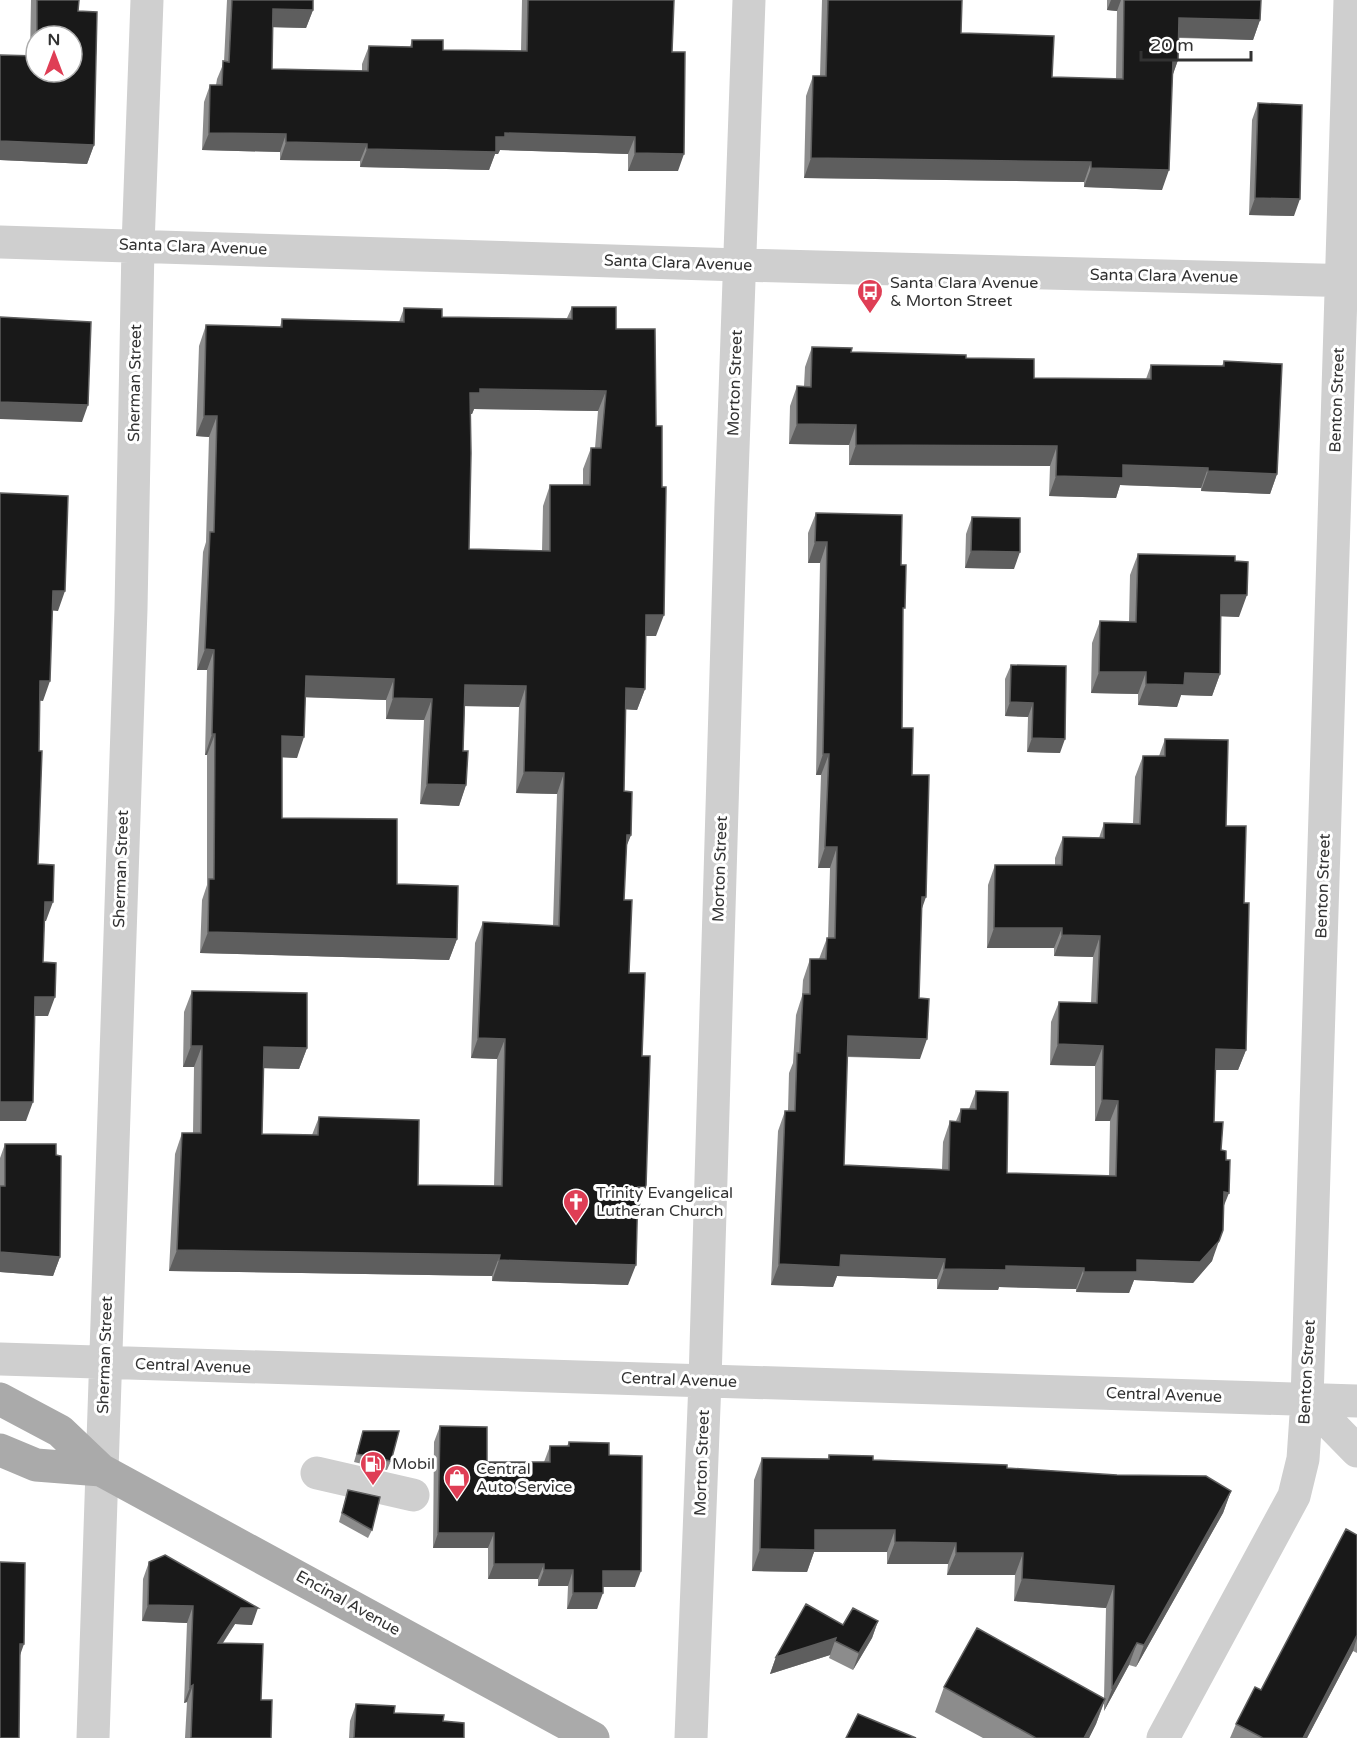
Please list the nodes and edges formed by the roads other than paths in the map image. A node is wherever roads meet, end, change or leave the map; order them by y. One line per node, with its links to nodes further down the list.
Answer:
1 (147, 0): 5 (street, Sherman Street)
2 (749, 0): 6 (street, Morton Street)
3 (1350, 0): 7 (street, Benton Street)
4 (0, 242): 5 (street, Santa Clara Avenue)
5 (138, 246): 6 (street, Santa Clara Avenue); 9 (street, Sherman Street)
6 (740, 265): 7 (street, Santa Clara Avenue); 10 (street, Morton Street)
7 (1349, 281): 12 (street, Benton Street)
8 (0, 1359): 9 (street, Central Avenue)
9 (104, 1363): 10 (street, Central Avenue); 16 (street, Sherman Street)
10 (705, 1381): 12 (street, Central Avenue); 21 (street, Morton Street)
11 (0, 1399): 16 (main road, Encinal Avenue)
12 (1307, 1400): 13 (street, Central Avenue); 15 (street); 22 (street, Benton Street)
13 (1357, 1401)
14 (0, 1450): 16 (main road, Encinal Avenue)
15 (1357, 1451)
16 (101, 1470): 19 (street, Sherman Street); 20 (main road, Encinal Avenue)
17 (317, 1473): 18 (street)
18 (413, 1495)
19 (93, 1738)
20 (593, 1738)
21 (692, 1738)
22 (1163, 1738)

